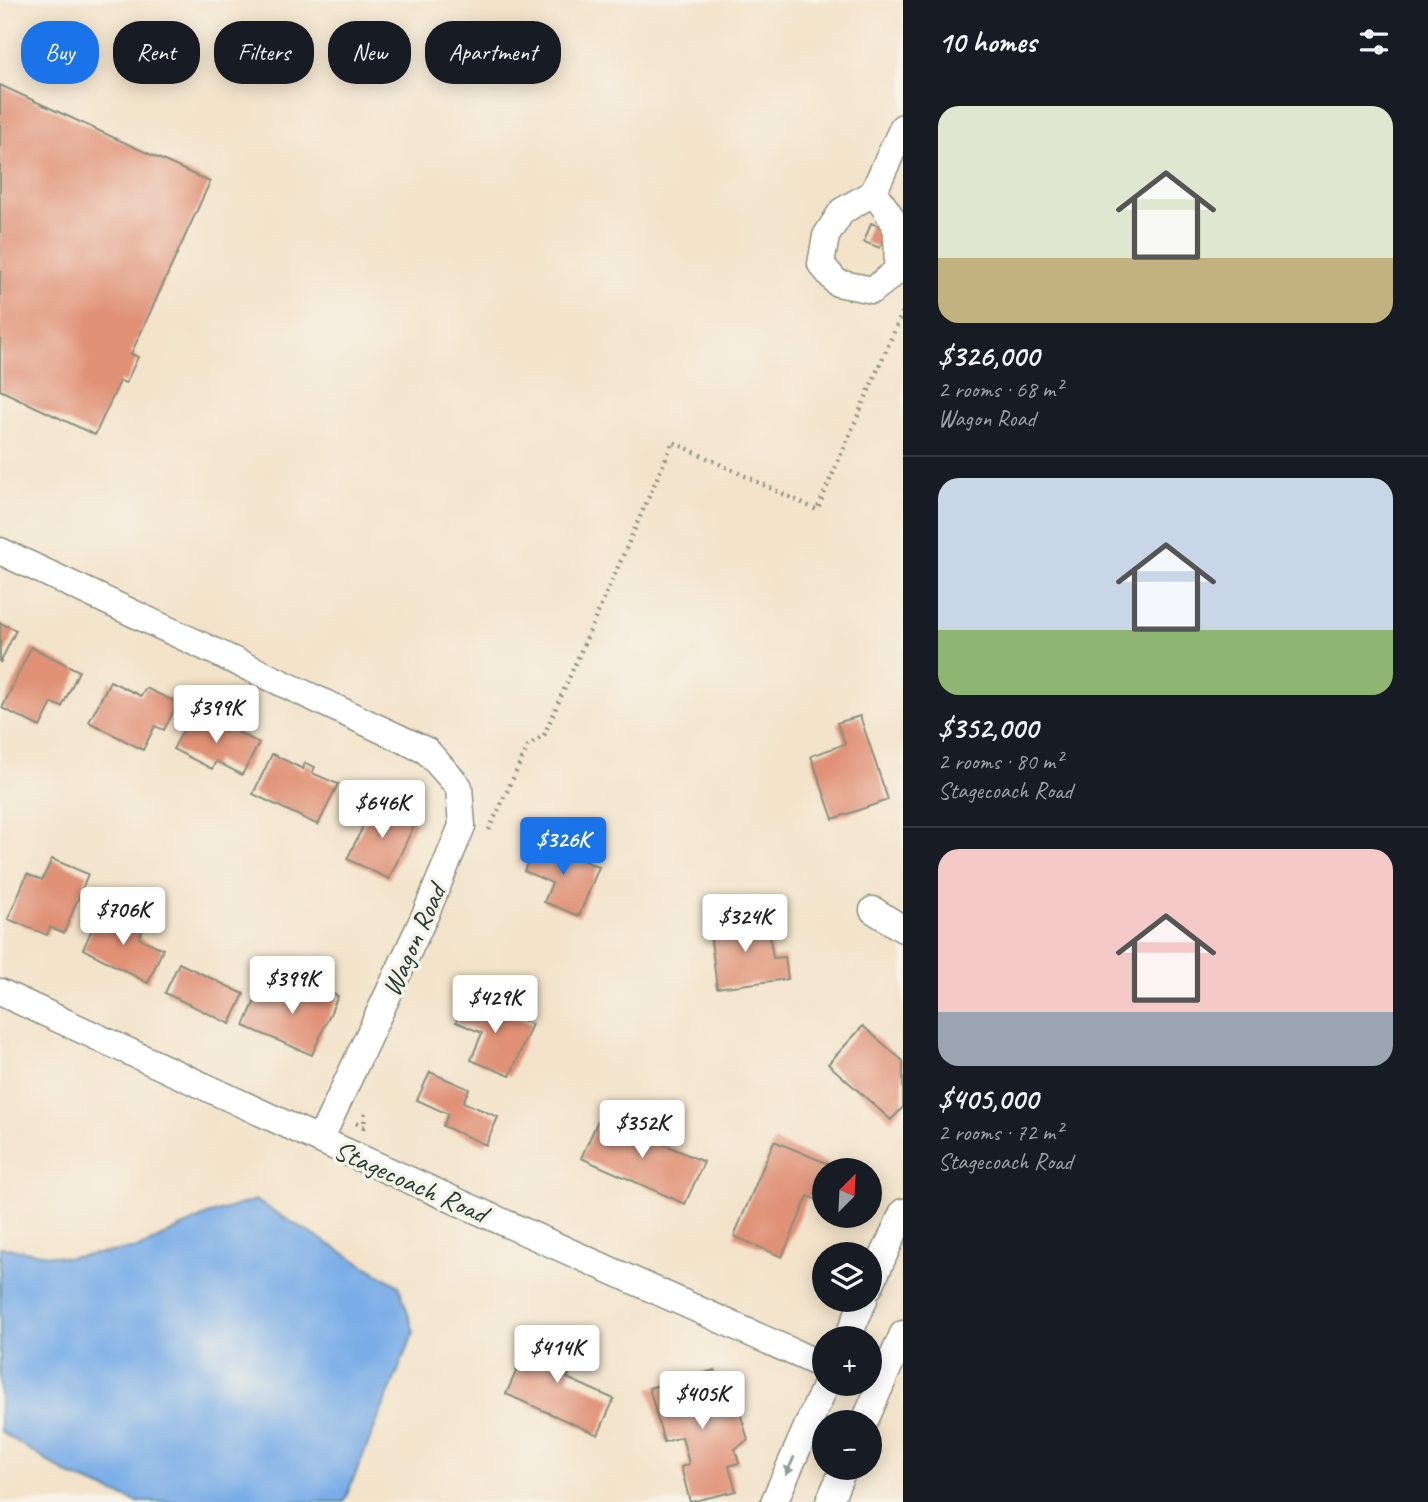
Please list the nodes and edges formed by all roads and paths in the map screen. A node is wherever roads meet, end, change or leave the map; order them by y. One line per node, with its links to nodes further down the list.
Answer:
1 (903, 127): 2 (street)
2 (873, 193)
3 (903, 311): 5 (path)
4 (0, 551): 10 (street, Wagon Road)
5 (486, 836)
6 (873, 910): 7 (street)
7 (903, 929)
8 (0, 992): 11 (street, Stagecoach Road)
9 (366, 1105): 10 (path)
10 (333, 1112): 11 (street, Wagon Road)
11 (320, 1140): 15 (street, Stagecoach Road)
12 (903, 1212): 13 (street)
13 (882, 1259)
14 (903, 1334): 16 (street)
15 (812, 1361)
16 (882, 1369)
17 (821, 1396): 19 (street, one-way to 19)
18 (839, 1480): 20 (street)
19 (774, 1502)
20 (829, 1502)

